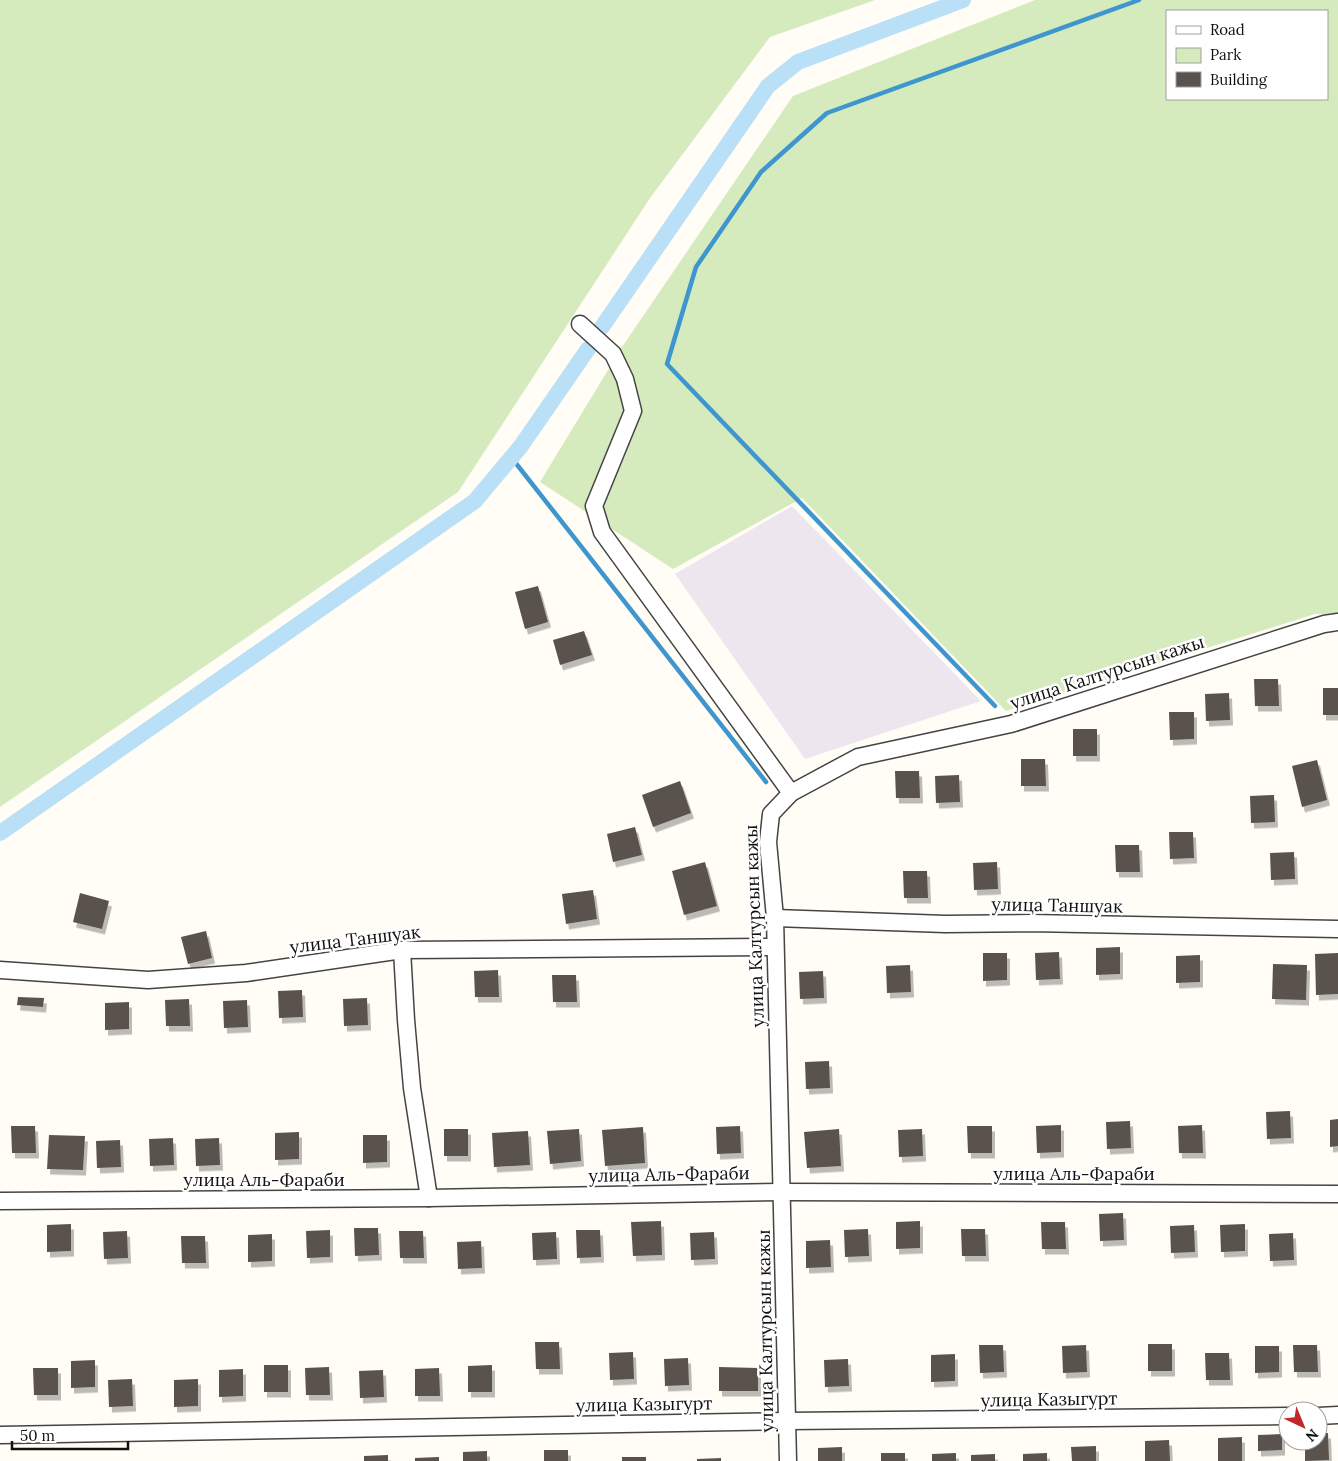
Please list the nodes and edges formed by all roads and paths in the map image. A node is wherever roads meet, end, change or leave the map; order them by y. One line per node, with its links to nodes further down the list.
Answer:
1 (580, 324): 3 (street)
2 (1338, 622): 3 (street, улица Калтурсын кажы)
3 (791, 793): 4 (street, улица Калтурсын кажы)
4 (775, 918): 5 (street, улица Таншуак); 6 (street, улица Калтурсын кажы)
5 (1338, 929)
6 (775, 947): 7 (street, улица Таншуак); 9 (street, улица Калтурсын кажы)
7 (402, 950): 8 (street, улица Таншуак); 11 (street)
8 (0, 970)
9 (781, 1192): 10 (street, улица Аль-Фараби); 11 (street, улица Аль-Фараби); 14 (street, улица Калтурсын кажы)
10 (1338, 1194)
11 (429, 1198): 12 (street, улица Аль-Фараби)
12 (0, 1201)
13 (1278, 1416): 14 (street, улица Казыгурт)
14 (787, 1421): 15 (street, улица Казыгурт); 16 (street, улица Калтурсын кажы)
15 (0, 1435)
16 (788, 1461)

